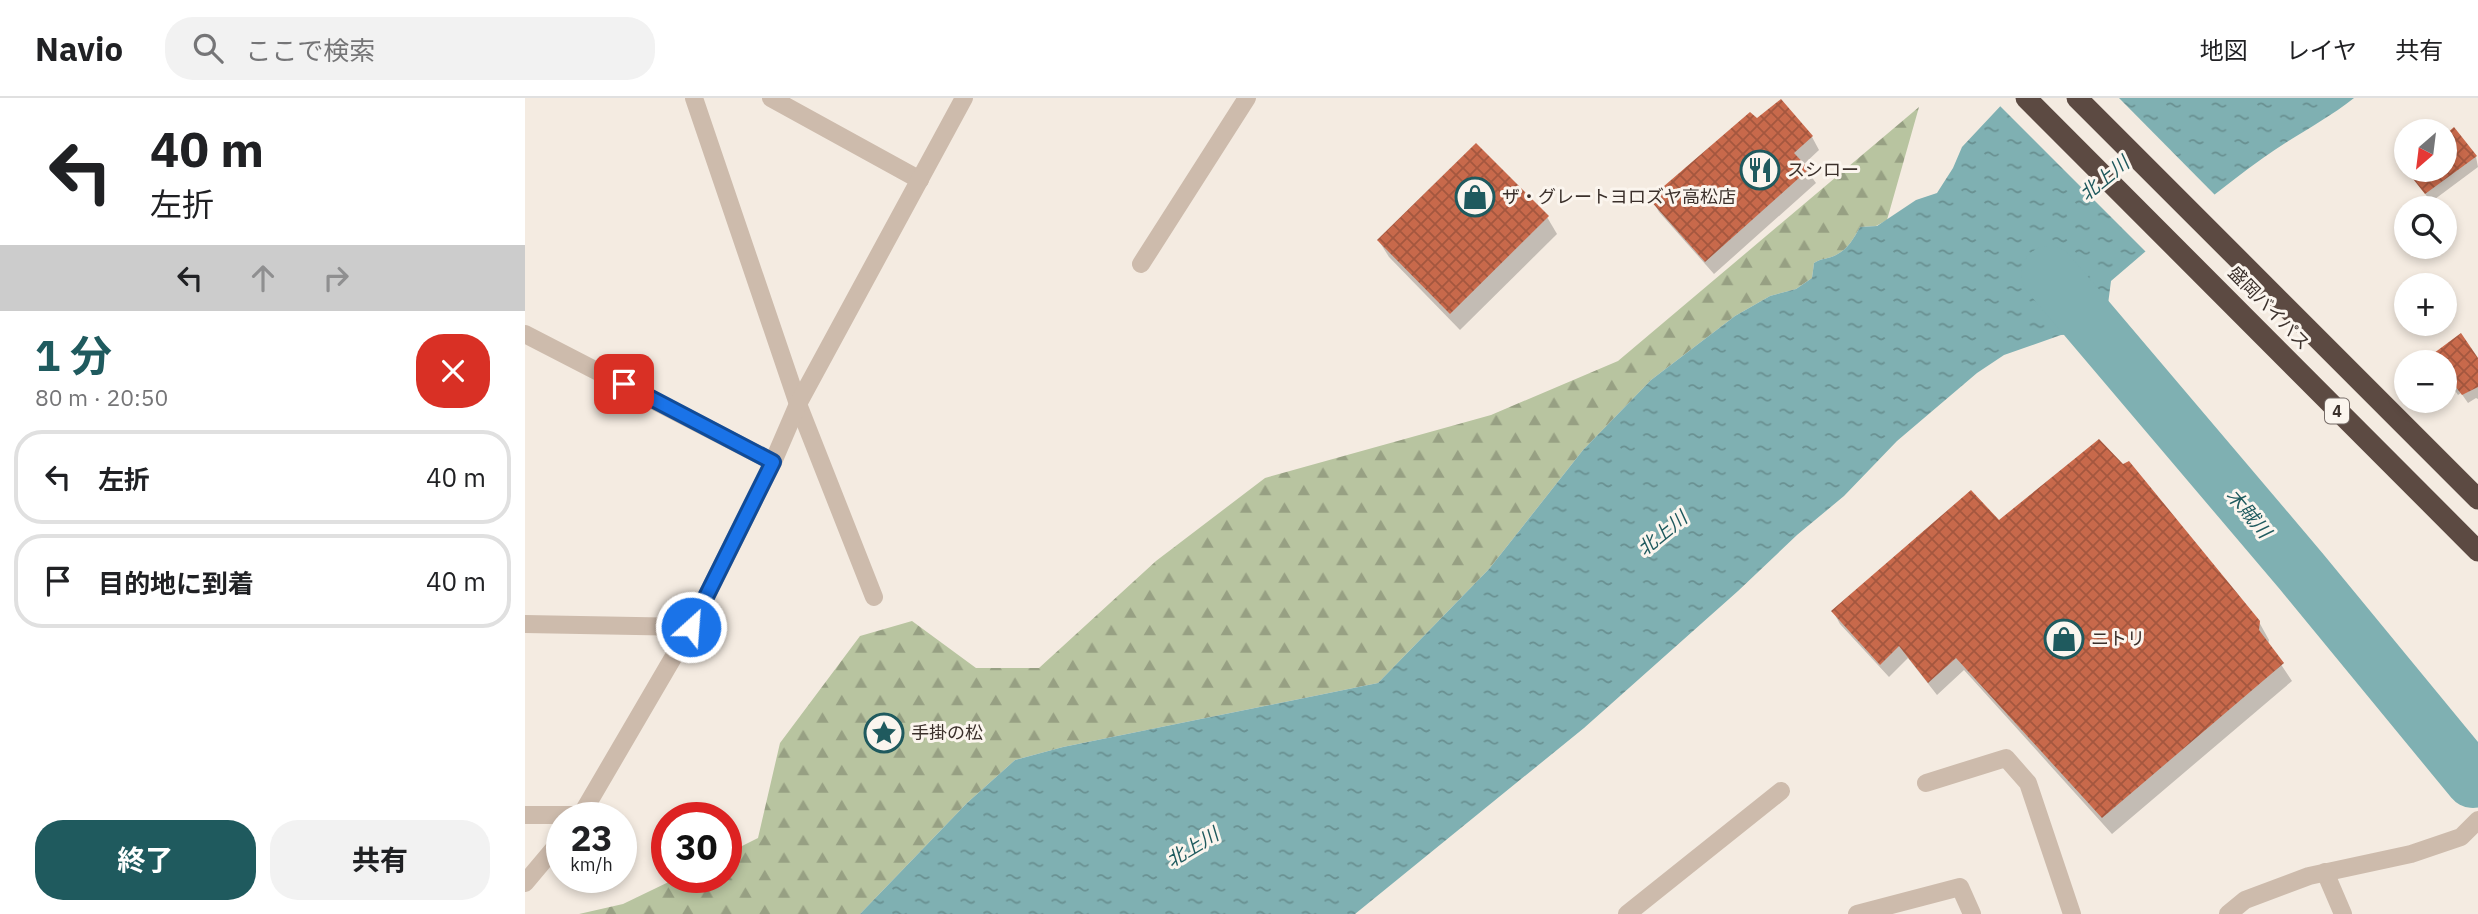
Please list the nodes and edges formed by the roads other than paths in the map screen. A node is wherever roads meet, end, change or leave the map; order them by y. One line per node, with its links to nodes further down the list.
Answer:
1 (694, 98): 10 (street)
2 (771, 98): 7 (street)
3 (964, 98): 7 (street)
4 (1247, 98): 8 (street)
5 (2027, 98): 13 (highway, 盛岡バイパス / 4)
6 (2077, 98): 12 (highway, 盛岡バイパス / 4)
7 (920, 180): 10 (street)
8 (1140, 264)
9 (525, 334): 11 (street)
10 (798, 404): 11 (street); 14 (street)
11 (773, 462): 16 (street)
12 (2478, 499)
13 (2478, 551)
14 (874, 597)
15 (525, 624): 16 (street)
16 (691, 627): 19 (street)
17 (1926, 783): 29 (street)
18 (1781, 790): 26 (street)
19 (589, 802)
20 (525, 815): 21 (street)
21 (546, 815)
22 (2478, 820): 24 (street)
23 (546, 858): 25 (street)
24 (2325, 872): 30 (street); 31 (street)
25 (525, 883)
26 (1627, 914)
27 (1857, 914): 28 (street)
28 (1972, 914)
29 (2072, 914)
30 (2228, 914)
31 (2343, 914)

